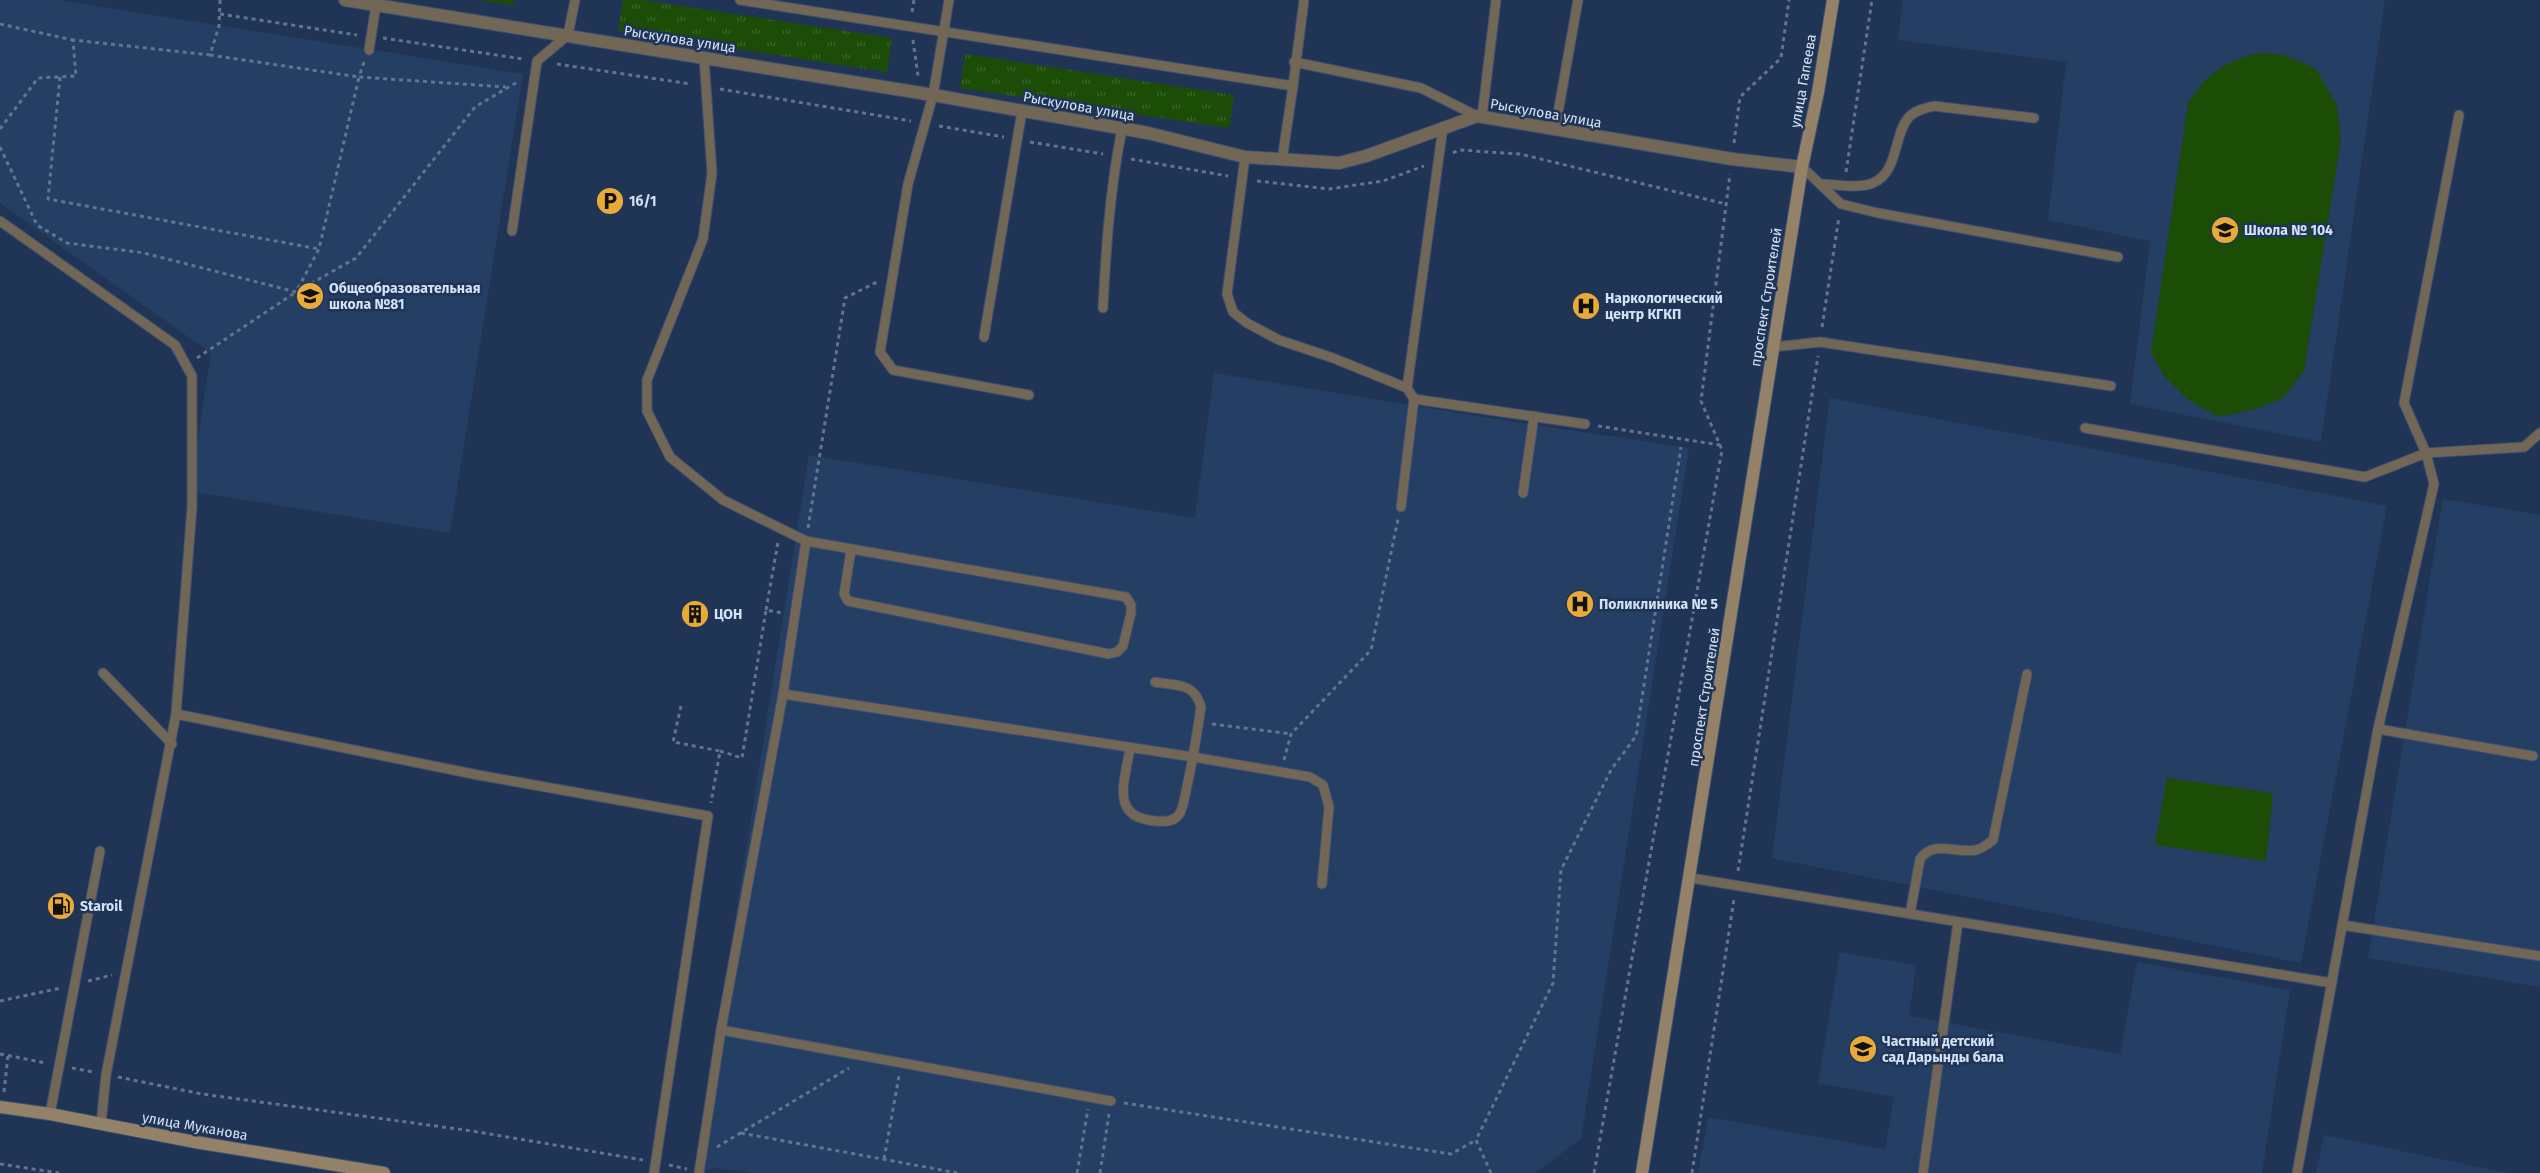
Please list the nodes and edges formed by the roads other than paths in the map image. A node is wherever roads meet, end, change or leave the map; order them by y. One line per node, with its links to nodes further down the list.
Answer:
1 (346, 0): 9 (street, Рыскулова улица)
2 (575, 0): 11 (lane)
3 (740, 0): 10 (lane)
4 (949, 0): 10 (lane)
5 (1304, 0): 14 (lane)
6 (1496, 0): 19 (lane)
7 (1578, 0): 23 (lane)
8 (1833, 0): 26 (main road, улица Гапеева)
9 (376, 5): 11 (street, Рыскулова улица); 12 (lane)
10 (944, 33): 15 (lane); 16 (lane)
11 (568, 35): 13 (street, Рыскулова улица); 29 (lane)
12 (369, 50)
13 (704, 58): 16 (street, Рыскулова улица); 45 (lane)
14 (1294, 62): 15 (lane); 19 (lane)
15 (1293, 86): 25 (lane)
16 (933, 95): 17 (street, Рыскулова улица); 36 (lane)
17 (1022, 111): 22 (street, Рыскулова улица); 32 (lane)
18 (2459, 115): 42 (lane)
19 (1479, 116): 21 (street, Рыскулова улица); 23 (street, Рыскулова улица)
20 (2034, 118): 27 (lane)
21 (1443, 127): 25 (street, Рыскулова улица); 35 (lane)
22 (1122, 129): 24 (street, Рыскулова улица); 31 (lane)
23 (1555, 130): 26 (street, Рыскулова улица)
24 (1245, 157): 25 (street, Рыскулова улица); 35 (lane)
25 (1282, 160)
26 (1802, 167): 27 (lane); 33 (main road, проспект Строителей)
27 (1820, 184): 30 (lane)
28 (0, 221): 51 (lane)
29 (512, 231)
30 (2118, 257)
31 (1103, 308)
32 (984, 337)
33 (1774, 347): 34 (lane); 58 (main road, проспект Строителей)
34 (2111, 386)
35 (1407, 388): 37 (lane)
36 (1029, 395)
37 (1414, 399): 38 (lane); 44 (lane)
38 (1534, 416): 39 (lane); 43 (lane)
39 (1585, 424)
40 (2085, 428): 42 (lane)
41 (2540, 433): 42 (lane)
42 (2426, 453): 52 (lane)
43 (1523, 492)
44 (1401, 507)
45 (806, 541): 46 (lane); 50 (lane)
46 (851, 550): 46 (lane)
47 (103, 673): 53 (lane)
48 (2026, 674): 60 (lane)
49 (1155, 682): 56 (lane)
50 (783, 694): 54 (lane); 65 (lane)
51 (176, 714): 53 (lane); 72 (lane)
52 (2378, 729): 55 (lane); 62 (lane)
53 (172, 744): 69 (lane)
54 (1130, 748): 56 (lane); 56 (lane)
55 (2533, 756)
56 (1193, 757): 59 (lane)
57 (100, 851): 68 (lane)
58 (1690, 878): 60 (lane); 73 (main road, проспект Строителей)
59 (1322, 884)
60 (1910, 914): 61 (lane)
61 (1958, 922): 64 (lane); 74 (lane)
62 (2342, 925): 63 (lane); 64 (lane)
63 (2540, 956)
64 (2332, 983): 75 (lane)
65 (721, 1030): 66 (lane); 70 (lane)
66 (1111, 1101)
67 (0, 1107): 68 (main road, улица Муканова)
68 (50, 1114): 69 (main road, улица Муканова)
69 (101, 1124): 71 (main road, улица Муканова)
70 (699, 1172)
71 (384, 1173)
72 (654, 1173)
73 (1642, 1173)
74 (1923, 1173)
75 (2297, 1173)

